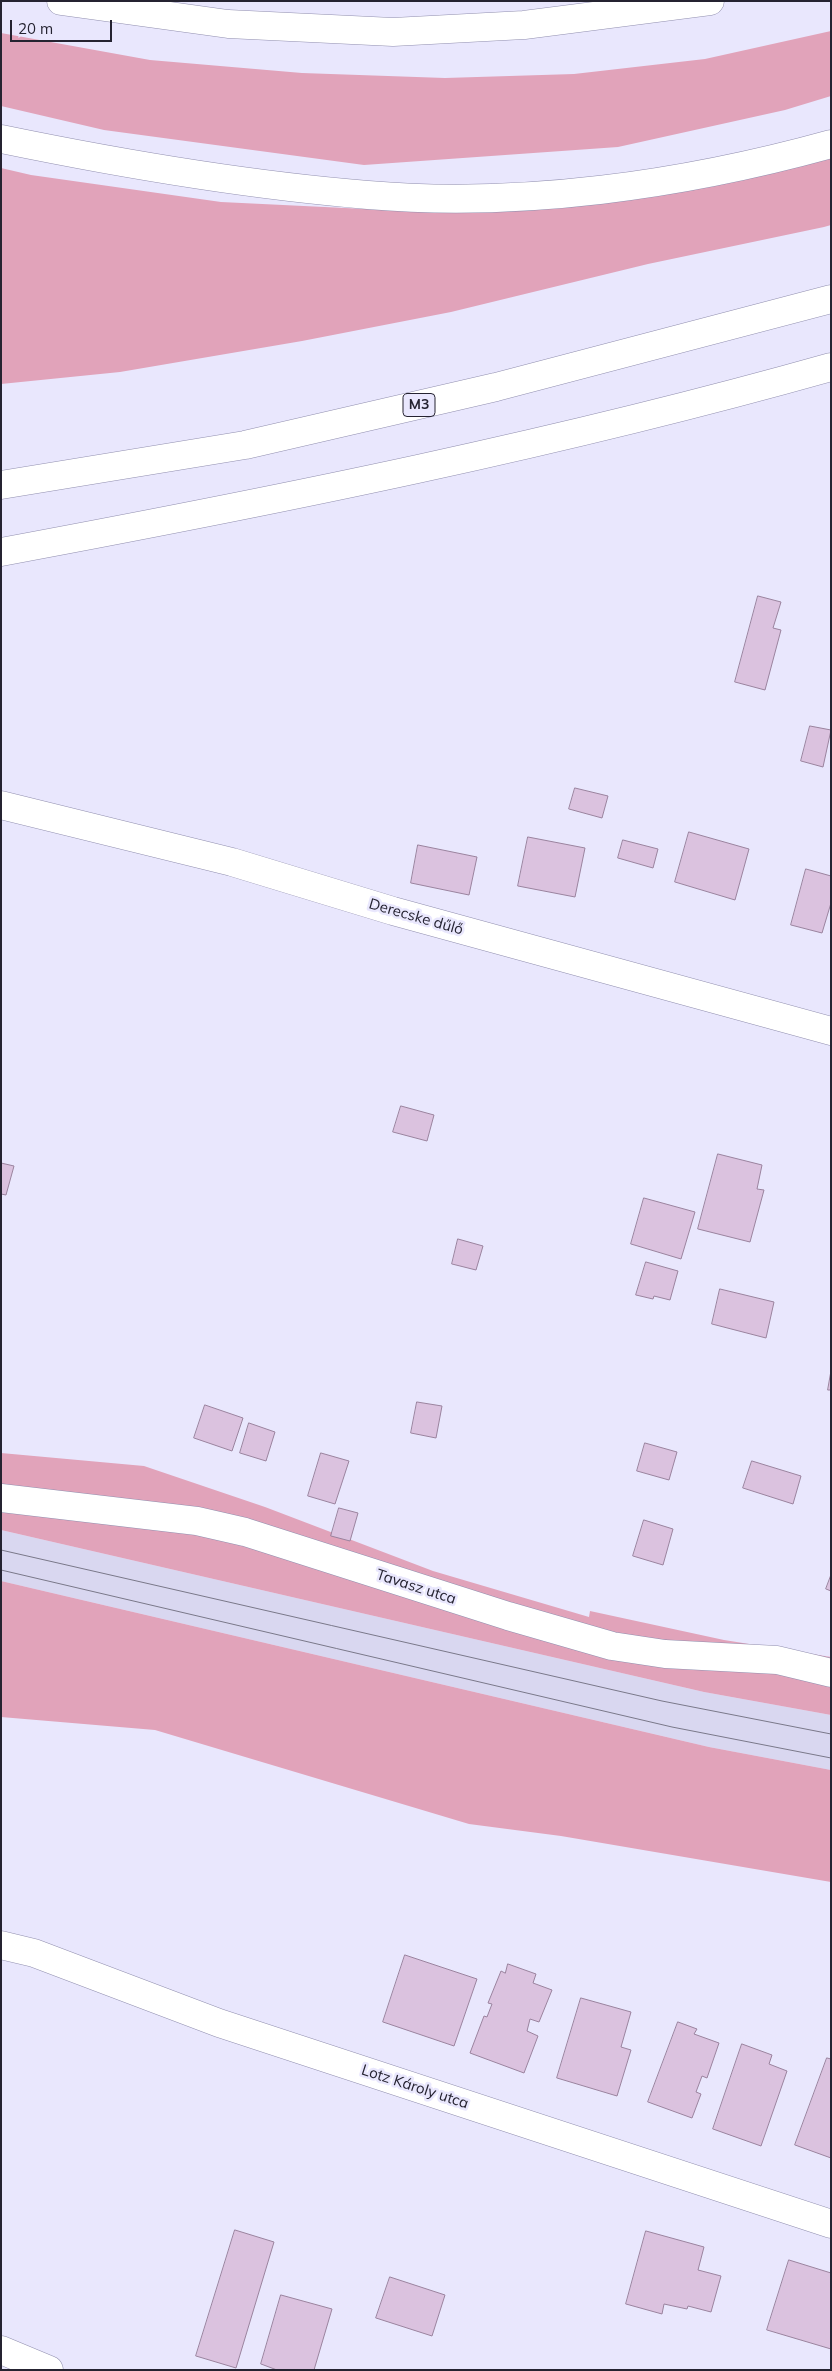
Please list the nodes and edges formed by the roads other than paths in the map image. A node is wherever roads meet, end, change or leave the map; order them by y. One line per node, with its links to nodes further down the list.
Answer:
1 (61, 1): 2 (main road)
2 (710, 1)
3 (1, 139): 4 (main road)
4 (831, 144)
5 (831, 299): 7 (main road, M3)
6 (831, 367): 8 (main road)
7 (1, 485)
8 (1, 552)
9 (1, 805): 10 (main road, Derecske dűlő)
10 (831, 1030)
11 (1, 1498): 12 (main road, Tavasz utca)
12 (831, 1673)
13 (1, 1945): 14 (main road, Lotz Károly utca)
14 (831, 2224)
15 (1, 2350): 16 (main road)
16 (49, 2370)

